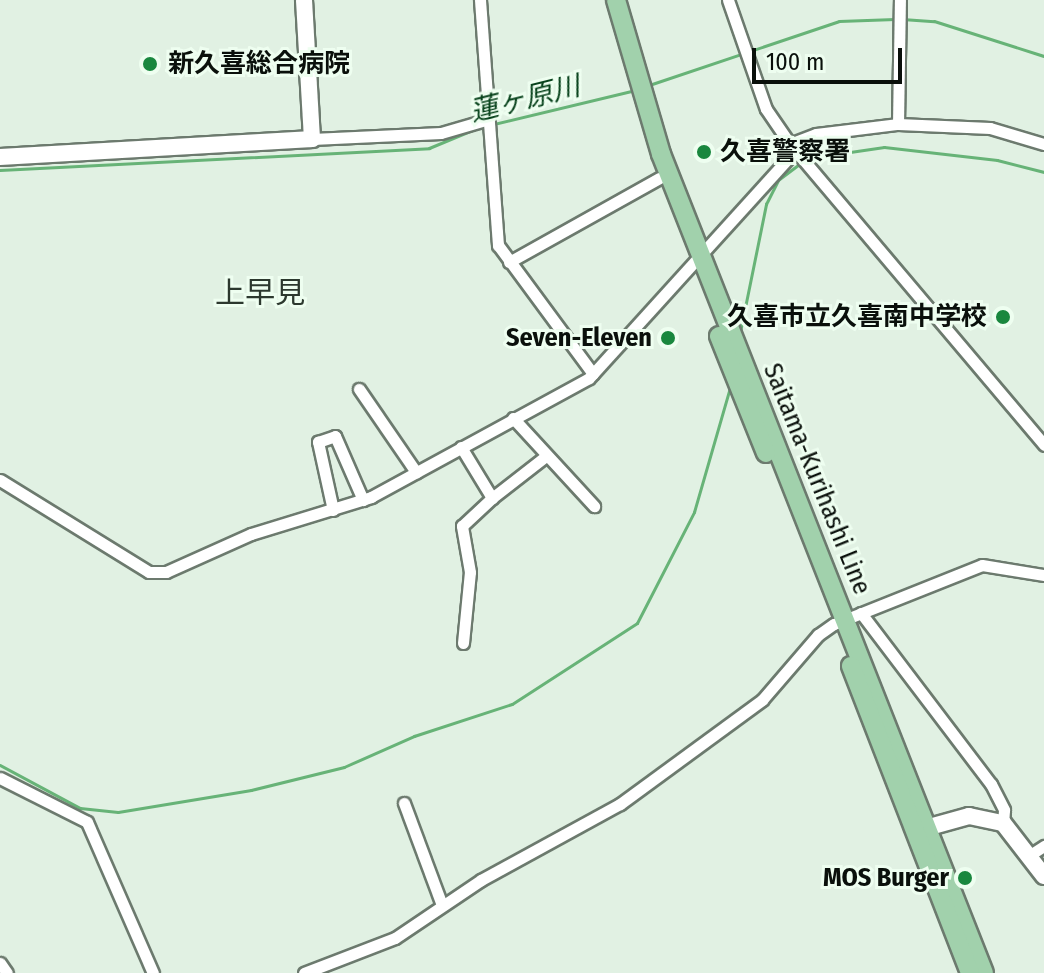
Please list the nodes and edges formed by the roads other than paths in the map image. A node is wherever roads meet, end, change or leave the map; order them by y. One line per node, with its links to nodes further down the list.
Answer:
1 (304, 0): 9 (street)
2 (480, 0): 7 (street)
3 (603, 0): 13 (main road, Saitama-Kurihashi Line)
4 (616, 0): 14 (main road, Saitama-Kurihashi Line)
5 (728, 0): 11 (street)
6 (900, 0): 8 (street)
7 (489, 124): 9 (street); 15 (street)
8 (898, 124): 10 (street); 11 (street)
9 (312, 139): 12 (street)
10 (1044, 144)
11 (793, 147): 14 (street); 19 (street)
12 (0, 157)
13 (659, 178): 14 (main road, Saitama-Kurihashi Line); 15 (street)
14 (696, 260): 16 (street); 29 (main road, Saitama-Kurihashi Line)
15 (509, 262): 16 (street)
16 (593, 374): 18 (street)
17 (359, 389): 22 (street)
18 (513, 418): 20 (street); 21 (street)
19 (1044, 445)
20 (461, 447): 22 (street); 24 (street)
21 (546, 456): 24 (street); 26 (street)
22 (416, 472): 25 (street)
23 (0, 480): 27 (street)
24 (492, 498): 30 (street)
25 (363, 500): 27 (street); 27 (street)
26 (594, 506)
27 (333, 510)
28 (1044, 575): 29 (street)
29 (847, 619): 33 (street); 34 (main road, Saitama-Kurihashi Line); 37 (street)
30 (463, 643)
31 (0, 778): 40 (street)
32 (404, 803): 37 (street)
33 (1003, 823): 34 (street); 35 (street)
34 (921, 829): 42 (main road, Saitama-Kurihashi Line); 43 (main road, Saitama-Kurihashi Line)
35 (1037, 850): 36 (street)
36 (1044, 876)
37 (442, 905): 41 (street)
38 (0, 963): 39 (street)
39 (7, 973)
40 (153, 973)
41 (304, 973)
42 (970, 973)
43 (984, 973)

